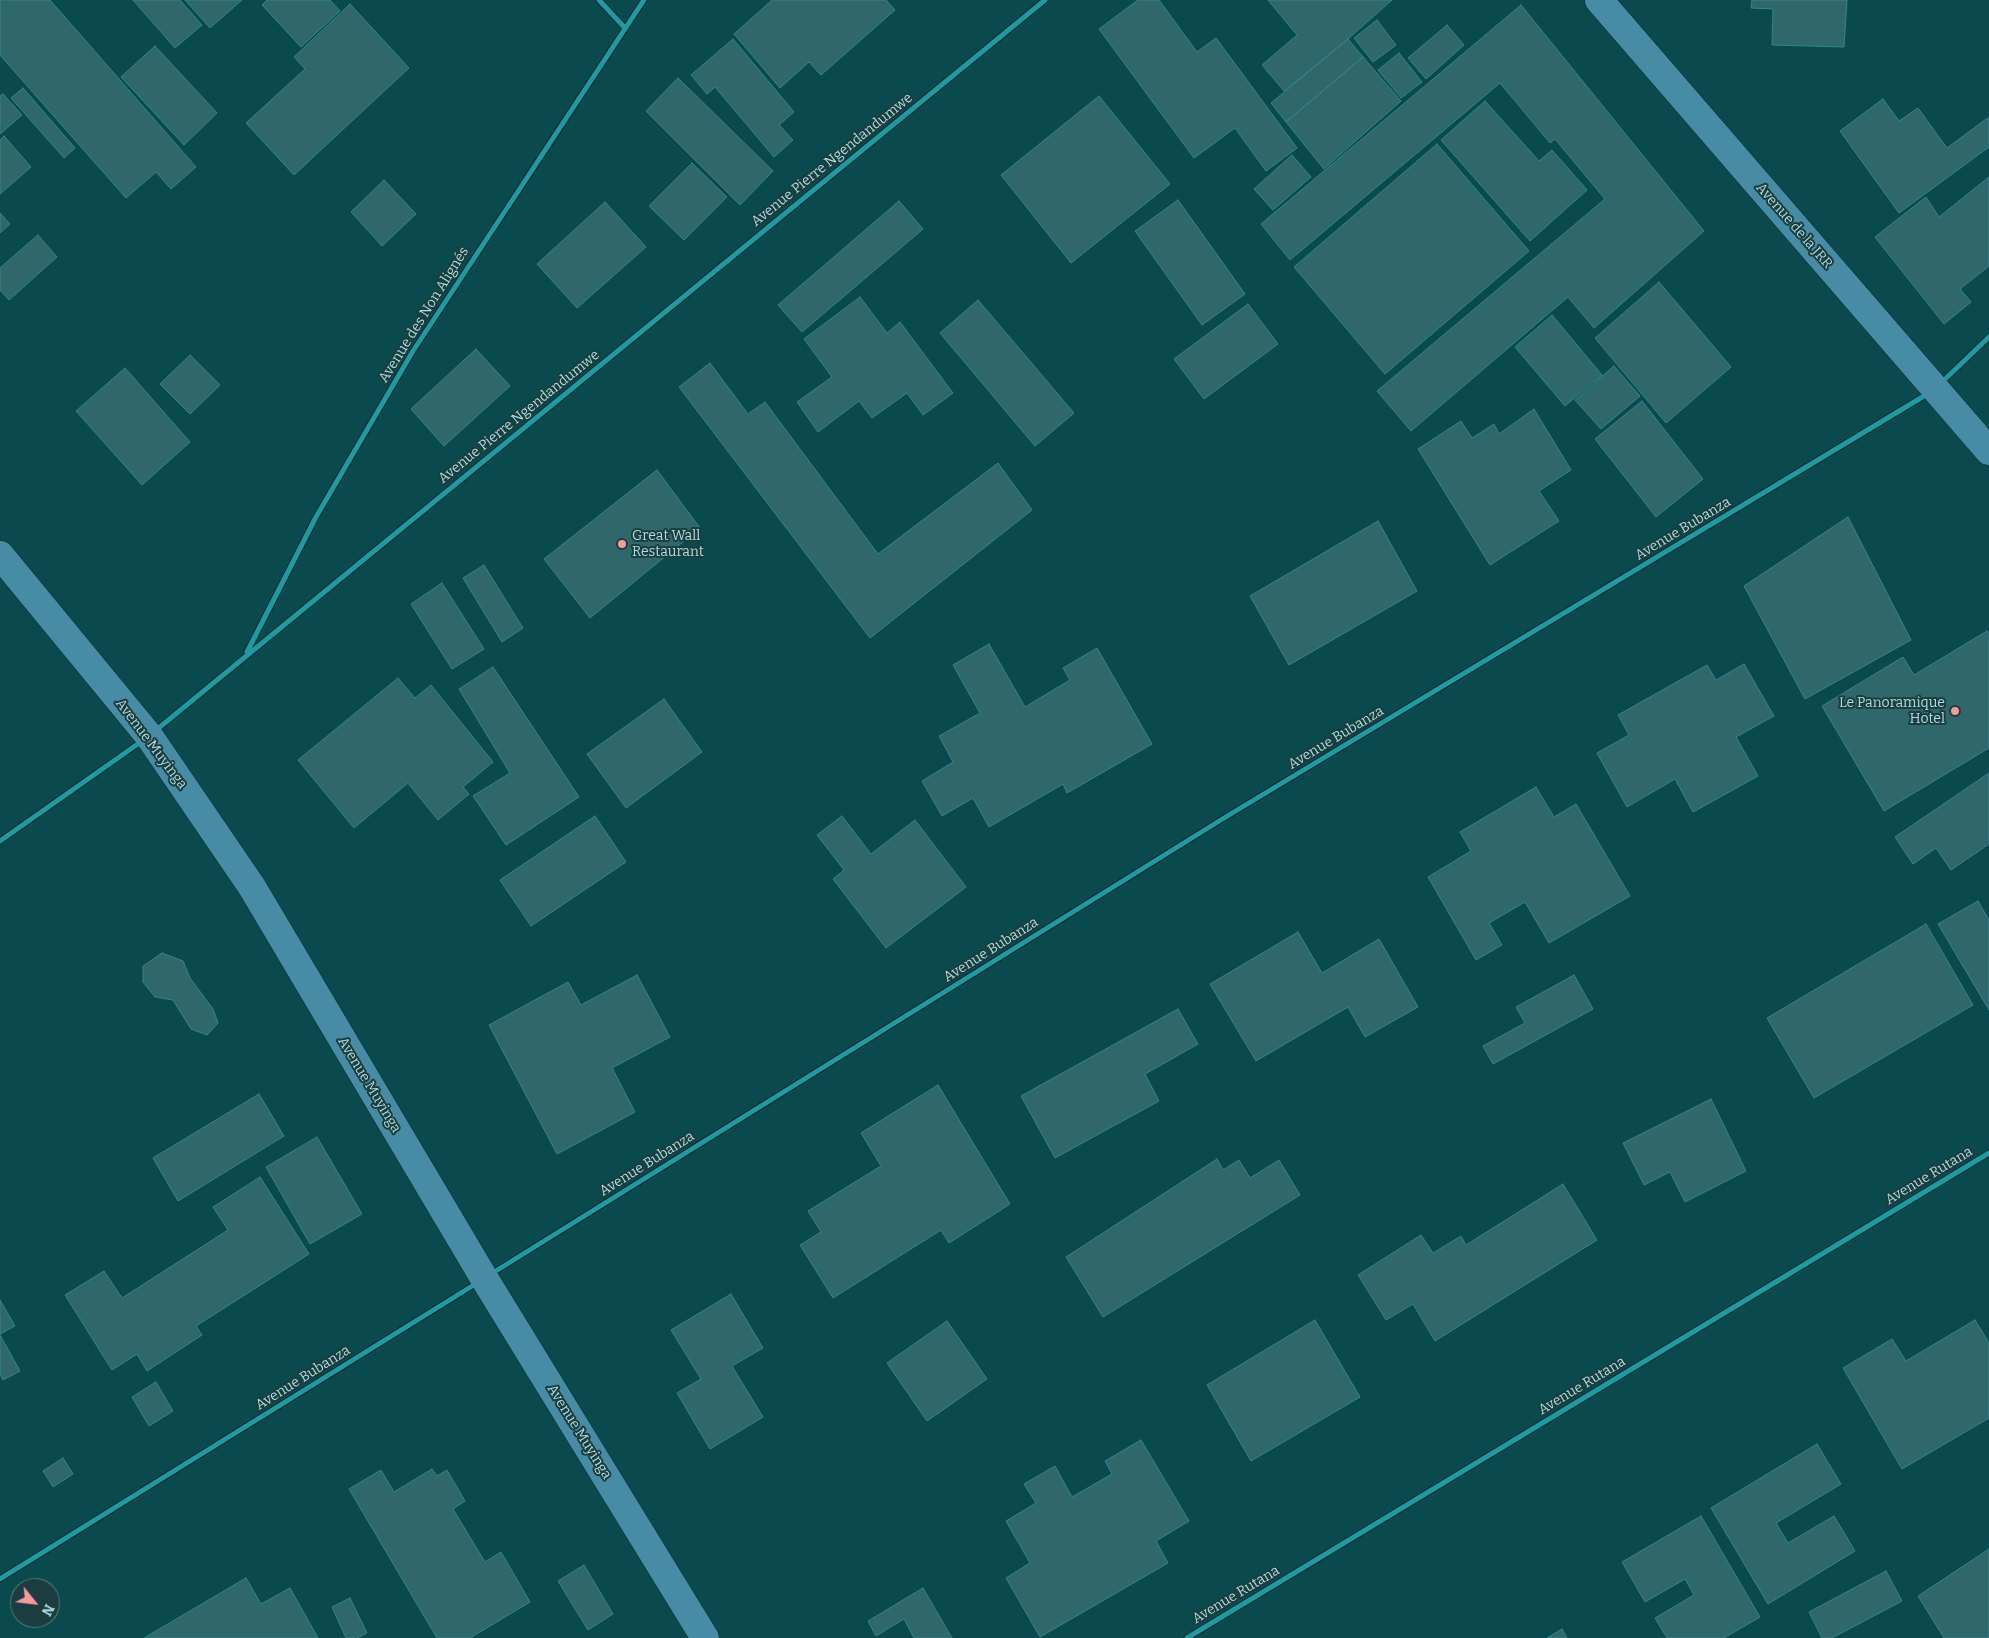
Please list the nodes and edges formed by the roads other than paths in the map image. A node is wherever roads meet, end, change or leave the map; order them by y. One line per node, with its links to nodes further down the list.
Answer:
1 (599, 0): 5 (street)
2 (644, 0): 5 (street, Avenue des Non Alignés)
3 (1045, 0): 10 (street, Avenue Pierre Ngendandumwe)
4 (1599, 0): 7 (street, Avenue de la JRR)
5 (625, 28): 10 (street, Avenue des Non Alignés)
6 (1989, 336): 7 (street, Avenue Bubanza)
7 (1935, 390): 8 (street, Avenue de la JRR); 14 (street, Avenue Bubanza)
8 (1989, 451)
9 (0, 555): 11 (street, Avenue Muyinga)
10 (246, 656): 11 (street, Avenue Pierre Ngendandumwe)
11 (149, 736): 12 (street, Avenue Pierre Ngendandumwe); 14 (street, Avenue Muyinga)
12 (0, 840)
13 (1989, 1153): 17 (street, Avenue Rutana)
14 (484, 1278): 15 (street, Avenue Bubanza); 16 (street, Avenue Muyinga)
15 (0, 1579)
16 (705, 1638)
17 (1187, 1638)

